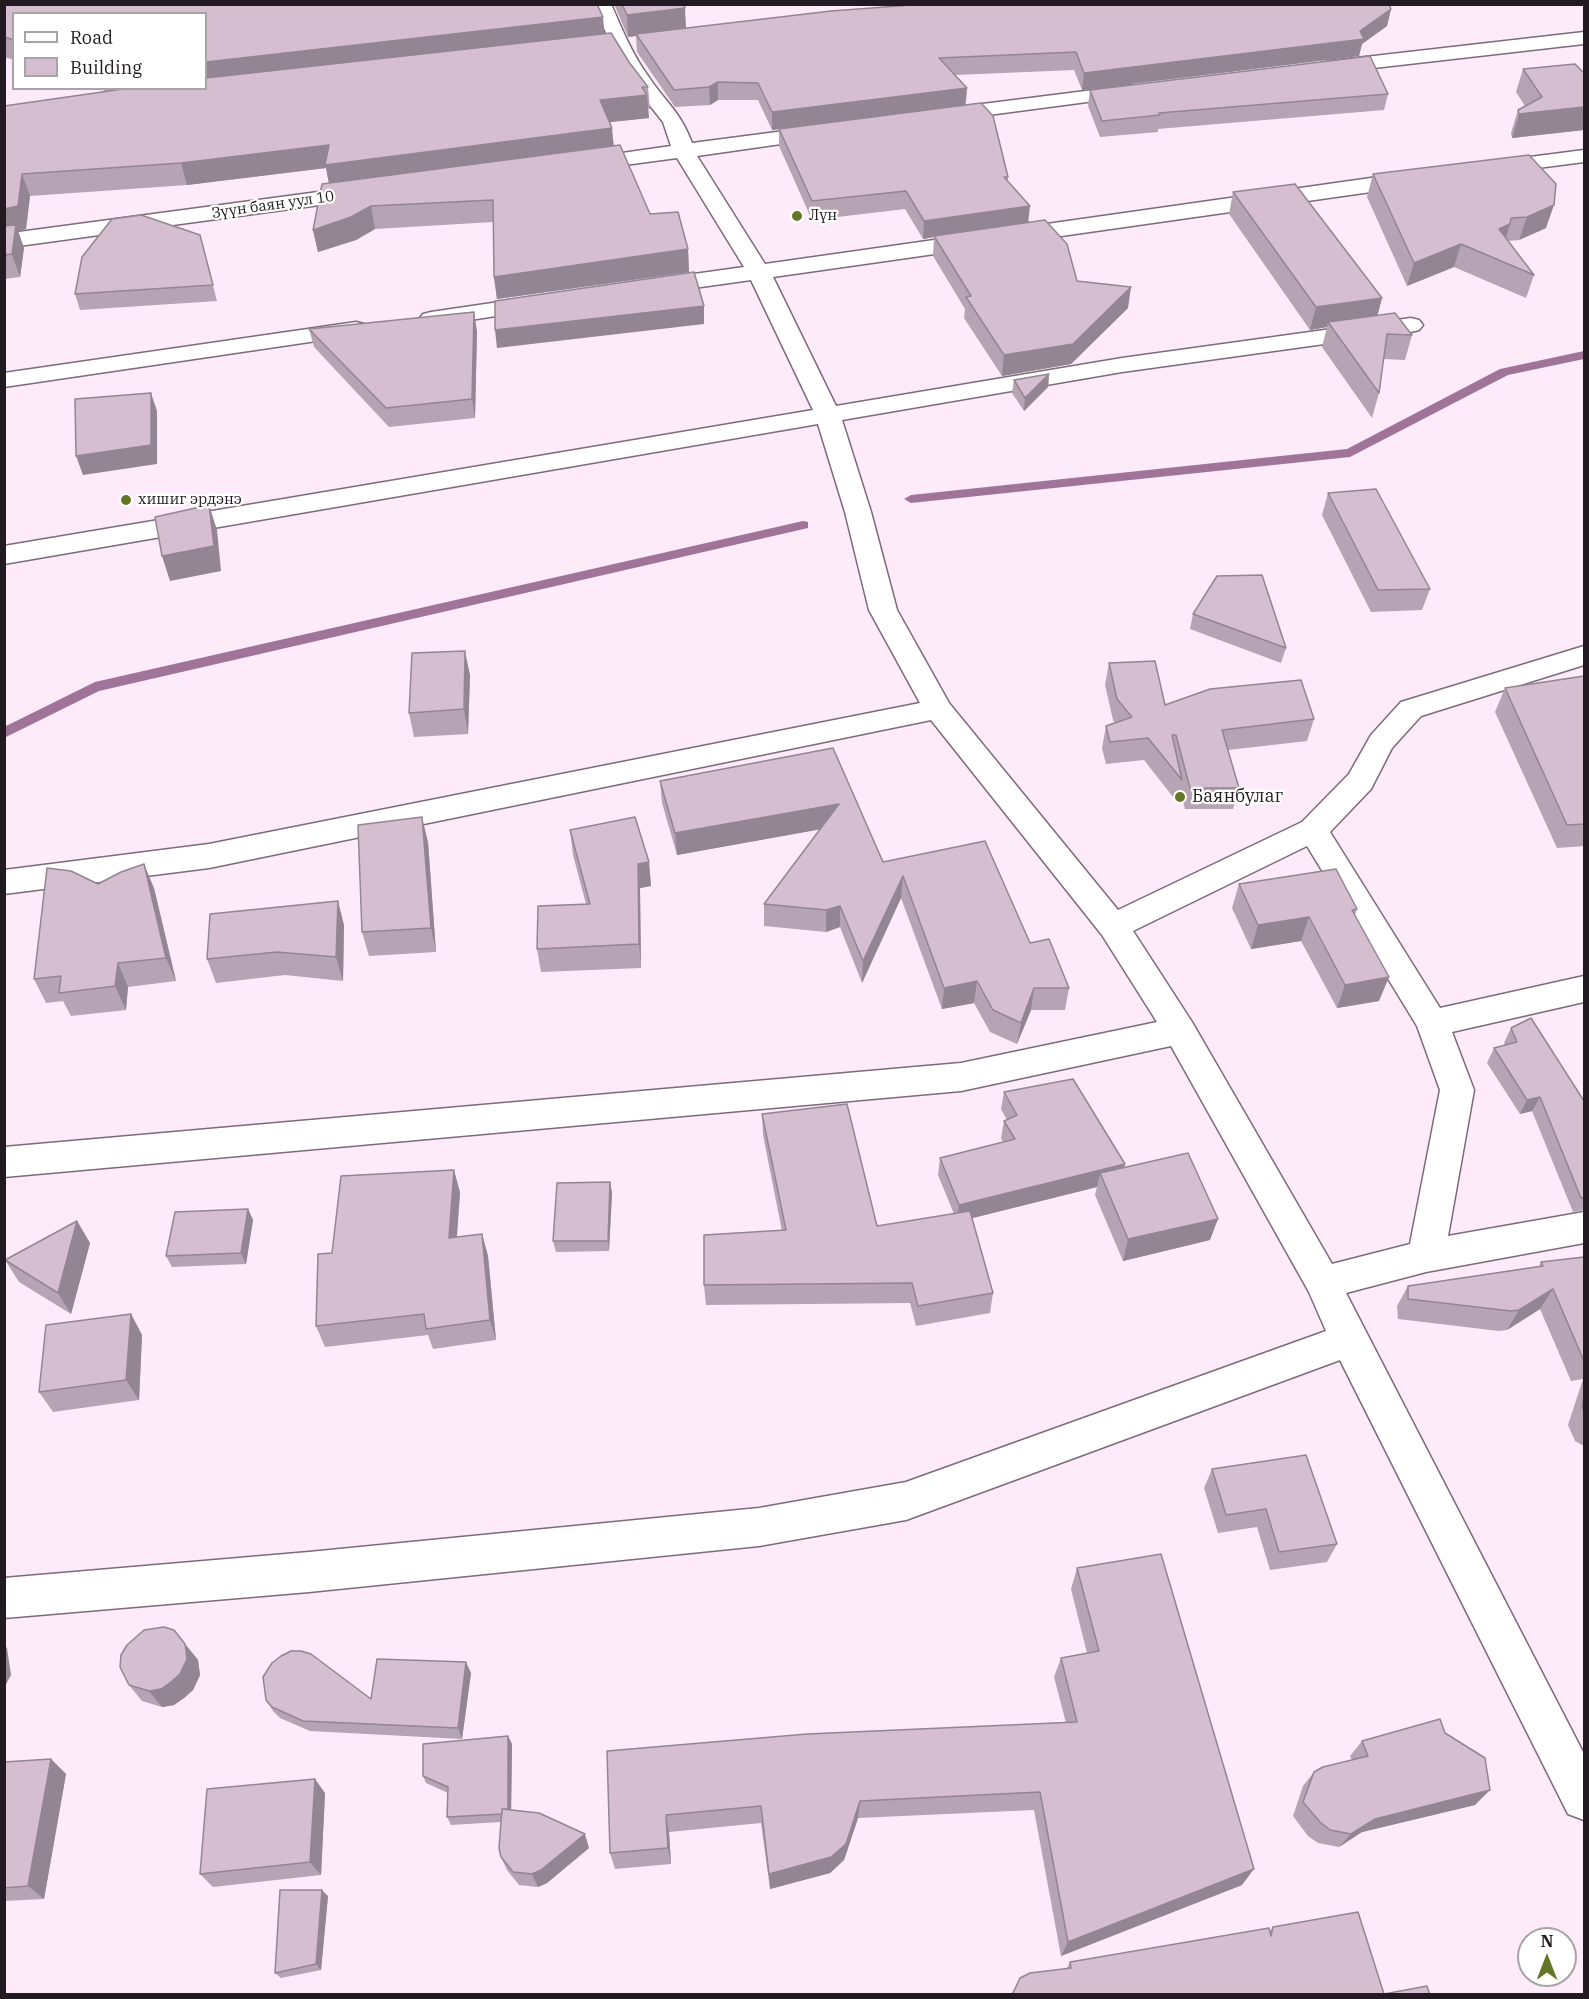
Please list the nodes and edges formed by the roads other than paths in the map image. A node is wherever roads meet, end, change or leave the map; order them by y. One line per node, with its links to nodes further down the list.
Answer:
1 (602, 4): 4 (street)
2 (1584, 38): 6 (street)
3 (643, 44): 4 (street)
4 (620, 46): 5 (street); 10 (street)
5 (596, 49)
6 (1310, 69)
7 (1147, 89): 8 (street)
8 (927, 117)
9 (846, 129): 10 (street)
10 (684, 152): 12 (street); 17 (street)
11 (1584, 156): 13 (street)
12 (557, 168)
13 (1467, 172)
14 (1432, 177): 17 (street)
15 (385, 190): 16 (street, Зүүн баян уул 10)
16 (4, 241)
17 (759, 272): 18 (street); 24 (street)
18 (629, 290)
19 (559, 300): 20 (street)
20 (405, 322)
21 (382, 326): 23 (street)
22 (1411, 326): 24 (street)
23 (4, 380)
24 (828, 416): 25 (street); 27 (street)
25 (4, 555)
26 (1584, 655): 28 (street)
27 (938, 710): 29 (street); 30 (street)
28 (1312, 830): 30 (street); 32 (street)
29 (4, 882)
30 (1113, 926): 33 (street)
31 (1584, 989): 32 (street)
32 (1432, 1023): 36 (street)
33 (1180, 1031): 34 (street); 37 (street)
34 (4, 1162)
35 (1584, 1228): 36 (street)
36 (1426, 1256): 37 (street)
37 (1323, 1283): 38 (street)
38 (1349, 1340): 39 (street); 40 (street)
39 (4, 1598)
40 (1584, 1798)

